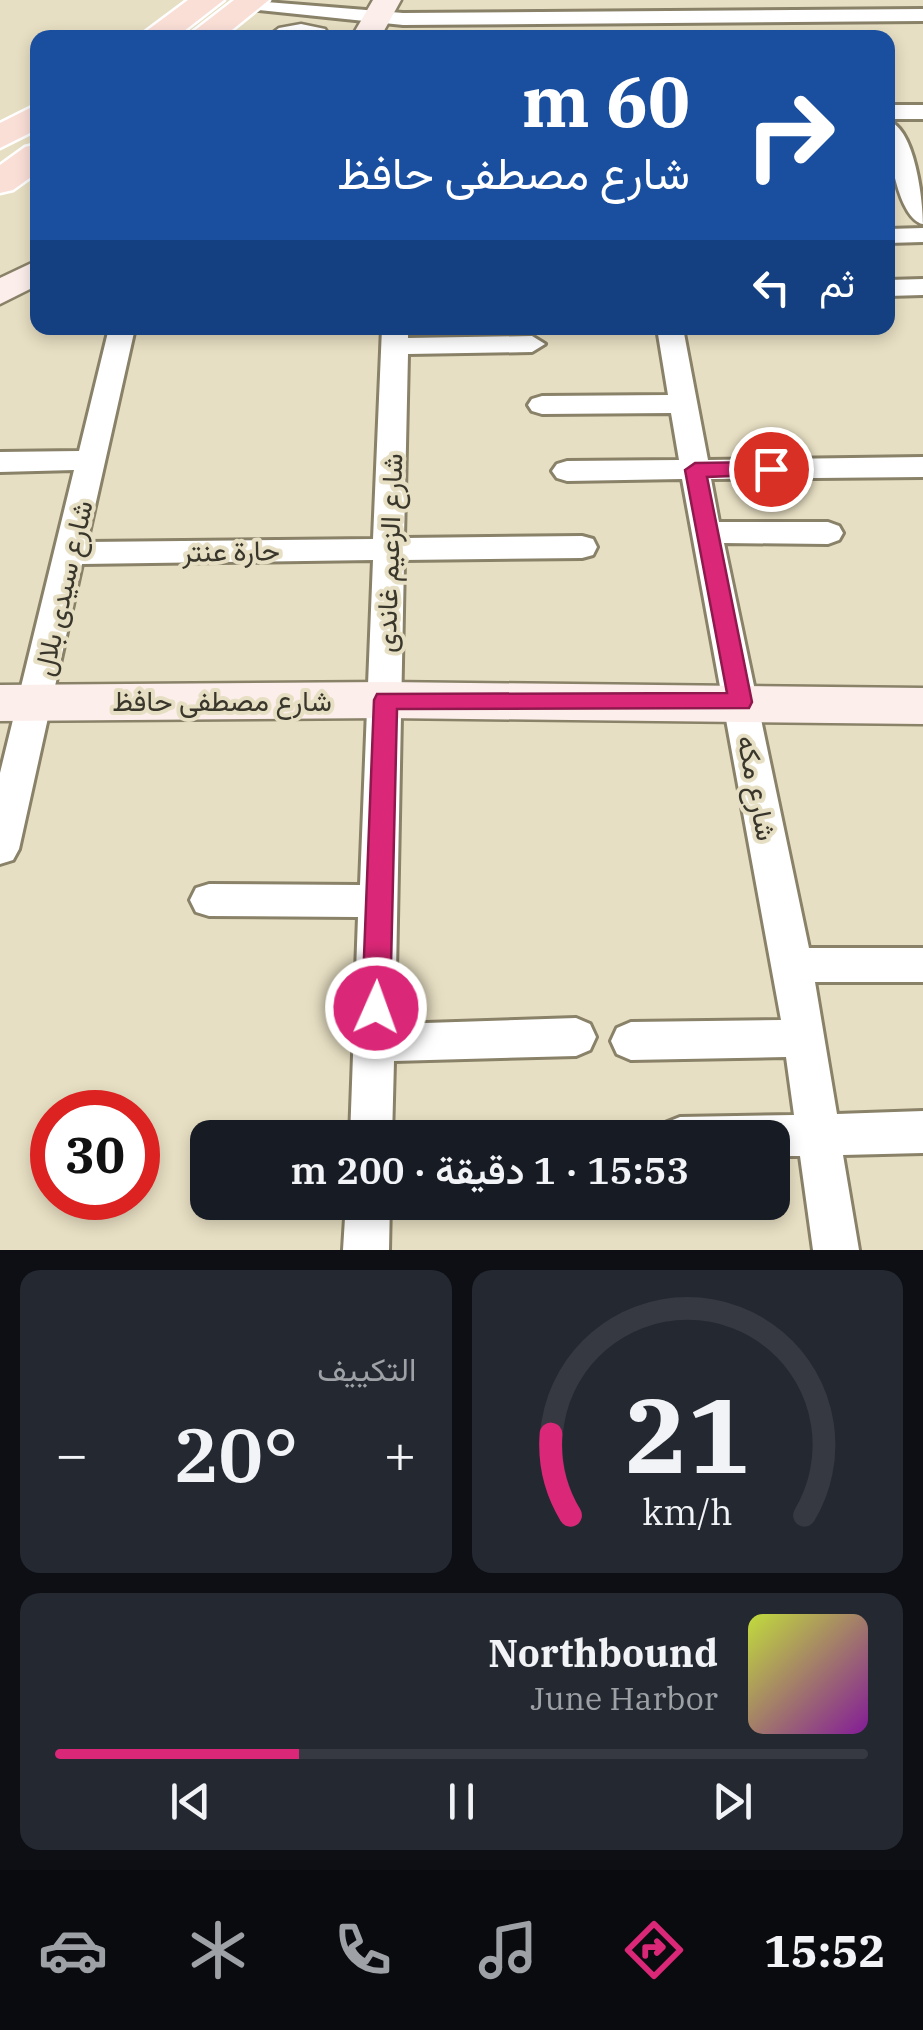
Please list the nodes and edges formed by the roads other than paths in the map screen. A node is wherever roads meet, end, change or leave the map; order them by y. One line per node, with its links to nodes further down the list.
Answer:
1 (209, 0): 7 (main road)
2 (252, 2): 6 (street); 8 (main road)
3 (614, 8): 4 (street); 6 (street)
4 (839, 8): 5 (street)
5 (923, 15)
6 (387, 22)
7 (165, 30)
8 (212, 30)
9 (281, 30): 10 (lane)
10 (317, 30)
11 (895, 112): 12 (street)
12 (923, 112)
13 (30, 119): 14 (main road)
14 (0, 138)
15 (895, 147): 16 (street)
16 (897, 152): 17 (street); 20 (street)
17 (923, 152)
18 (30, 161): 19 (main road)
19 (0, 182)
20 (913, 191): 21 (street); 22 (street)
21 (895, 192)
22 (923, 217)
23 (923, 235): 24 (street)
24 (895, 236)
25 (30, 275): 28 (street)
26 (895, 288): 27 (street)
27 (923, 288)
28 (0, 293)
29 (120, 335): 35 (street, شارع سيدى بلال)
30 (671, 335): 33 (street, شارع مكه)
31 (395, 337): 32 (street); 43 (street, شارع الزعيم غاندى)
32 (532, 344)
33 (684, 404): 34 (street); 38 (street, شارع مكه)
34 (542, 405)
35 (92, 460): 36 (street); 44 (street, شارع سيدى بلال)
36 (0, 462)
37 (923, 467): 38 (street)
38 (695, 470): 39 (street); 40 (street, شارع مكه)
39 (567, 472)
40 (706, 532): 41 (street); 47 (street, شارع مكه)
41 (828, 533)
42 (582, 547): 43 (street, حارة عنتر)
43 (390, 550): 44 (street, حارة عنتر); 45 (street, شارع الزعيم غاندى)
44 (72, 553): 46 (street, شارع سيدى بلال)
45 (386, 700): 46 (street, شارع مصطفى حافظ); 47 (street, شارع مصطفى حافظ); 51 (street, شارع الزعيم غاندى)
46 (18, 702): 49 (street, شارع سيدى بلال)
47 (740, 702): 48 (street, شارع مصطفى حافظ); 52 (street, شارع مكه)
48 (923, 706)
49 (0, 848)
50 (210, 900): 51 (street)
51 (380, 901): 57 (street, شارع الزعيم غاندى)
52 (792, 965): 53 (street); 55 (street, شارع مكه)
53 (923, 965)
54 (576, 1037): 57 (street)
55 (804, 1038): 56 (street); 60 (street, شارع مكه)
56 (631, 1041)
57 (374, 1043): 58 (street, شارع الزعيم غاندى)
58 (372, 1120)
59 (923, 1132): 60 (street)
60 (818, 1133): 61 (street); 64 (street, شارع مكه)
61 (790, 1134)
62 (367, 1220): 63 (street)
63 (366, 1250)
64 (836, 1250)

